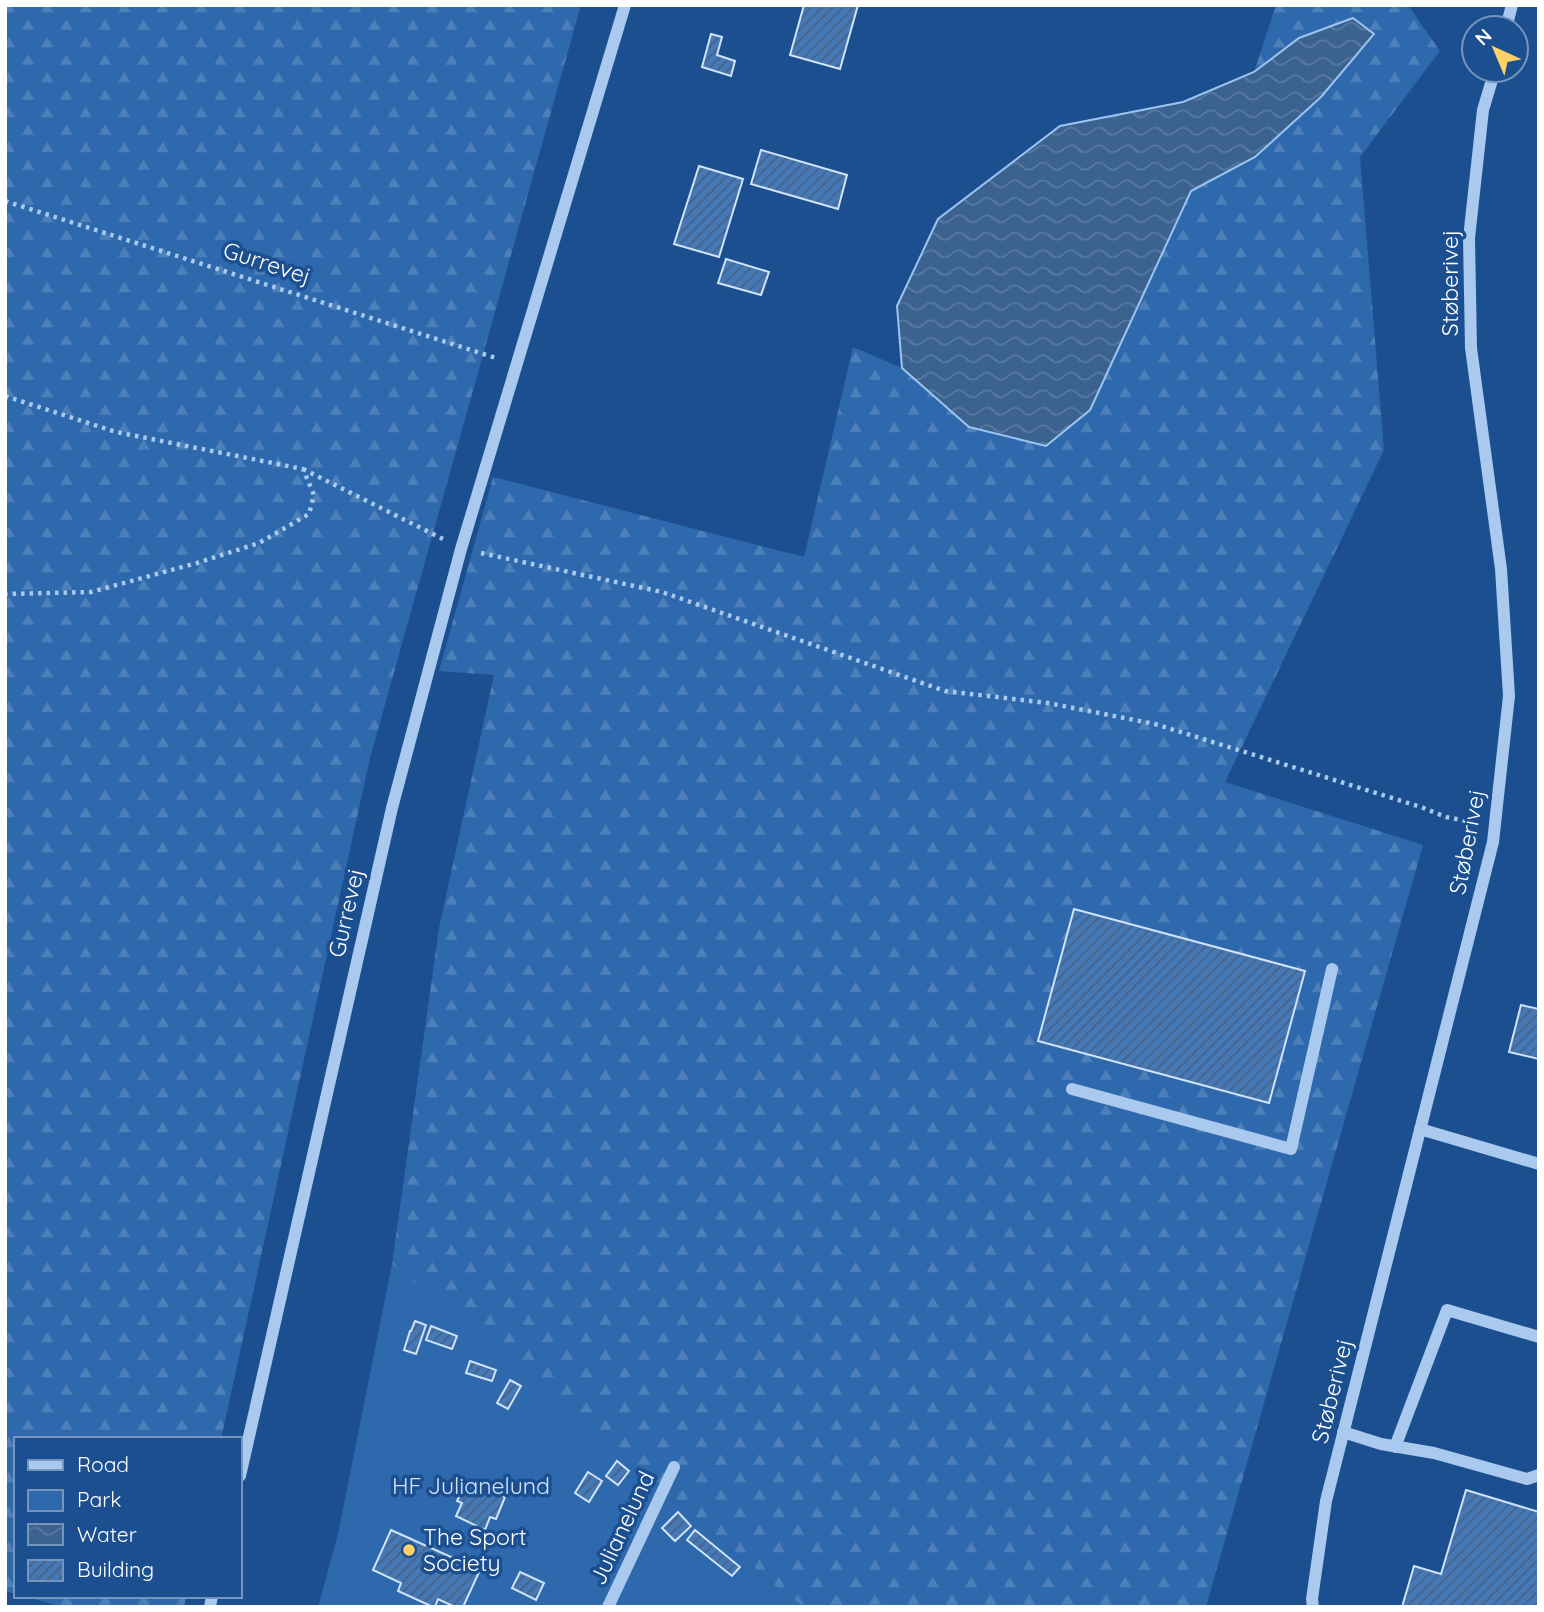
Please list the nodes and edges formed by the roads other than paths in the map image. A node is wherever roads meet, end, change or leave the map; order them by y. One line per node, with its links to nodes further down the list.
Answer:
1 (625, 5): 11 (street, Gurrevej)
2 (1490, 84): 5 (street, Støberivej)
3 (1332, 970): 4 (street)
4 (1072, 1089)
5 (1420, 1129): 6 (street); 8 (street, Støberivej)
6 (1539, 1164)
7 (1539, 1336): 9 (street)
8 (1343, 1433): 9 (street); 14 (street, Støberivej)
9 (1395, 1447): 12 (street)
10 (674, 1466): 13 (street, Julianelund)
11 (242, 1467)
12 (1539, 1475)
13 (608, 1607)
14 (1312, 1607)

